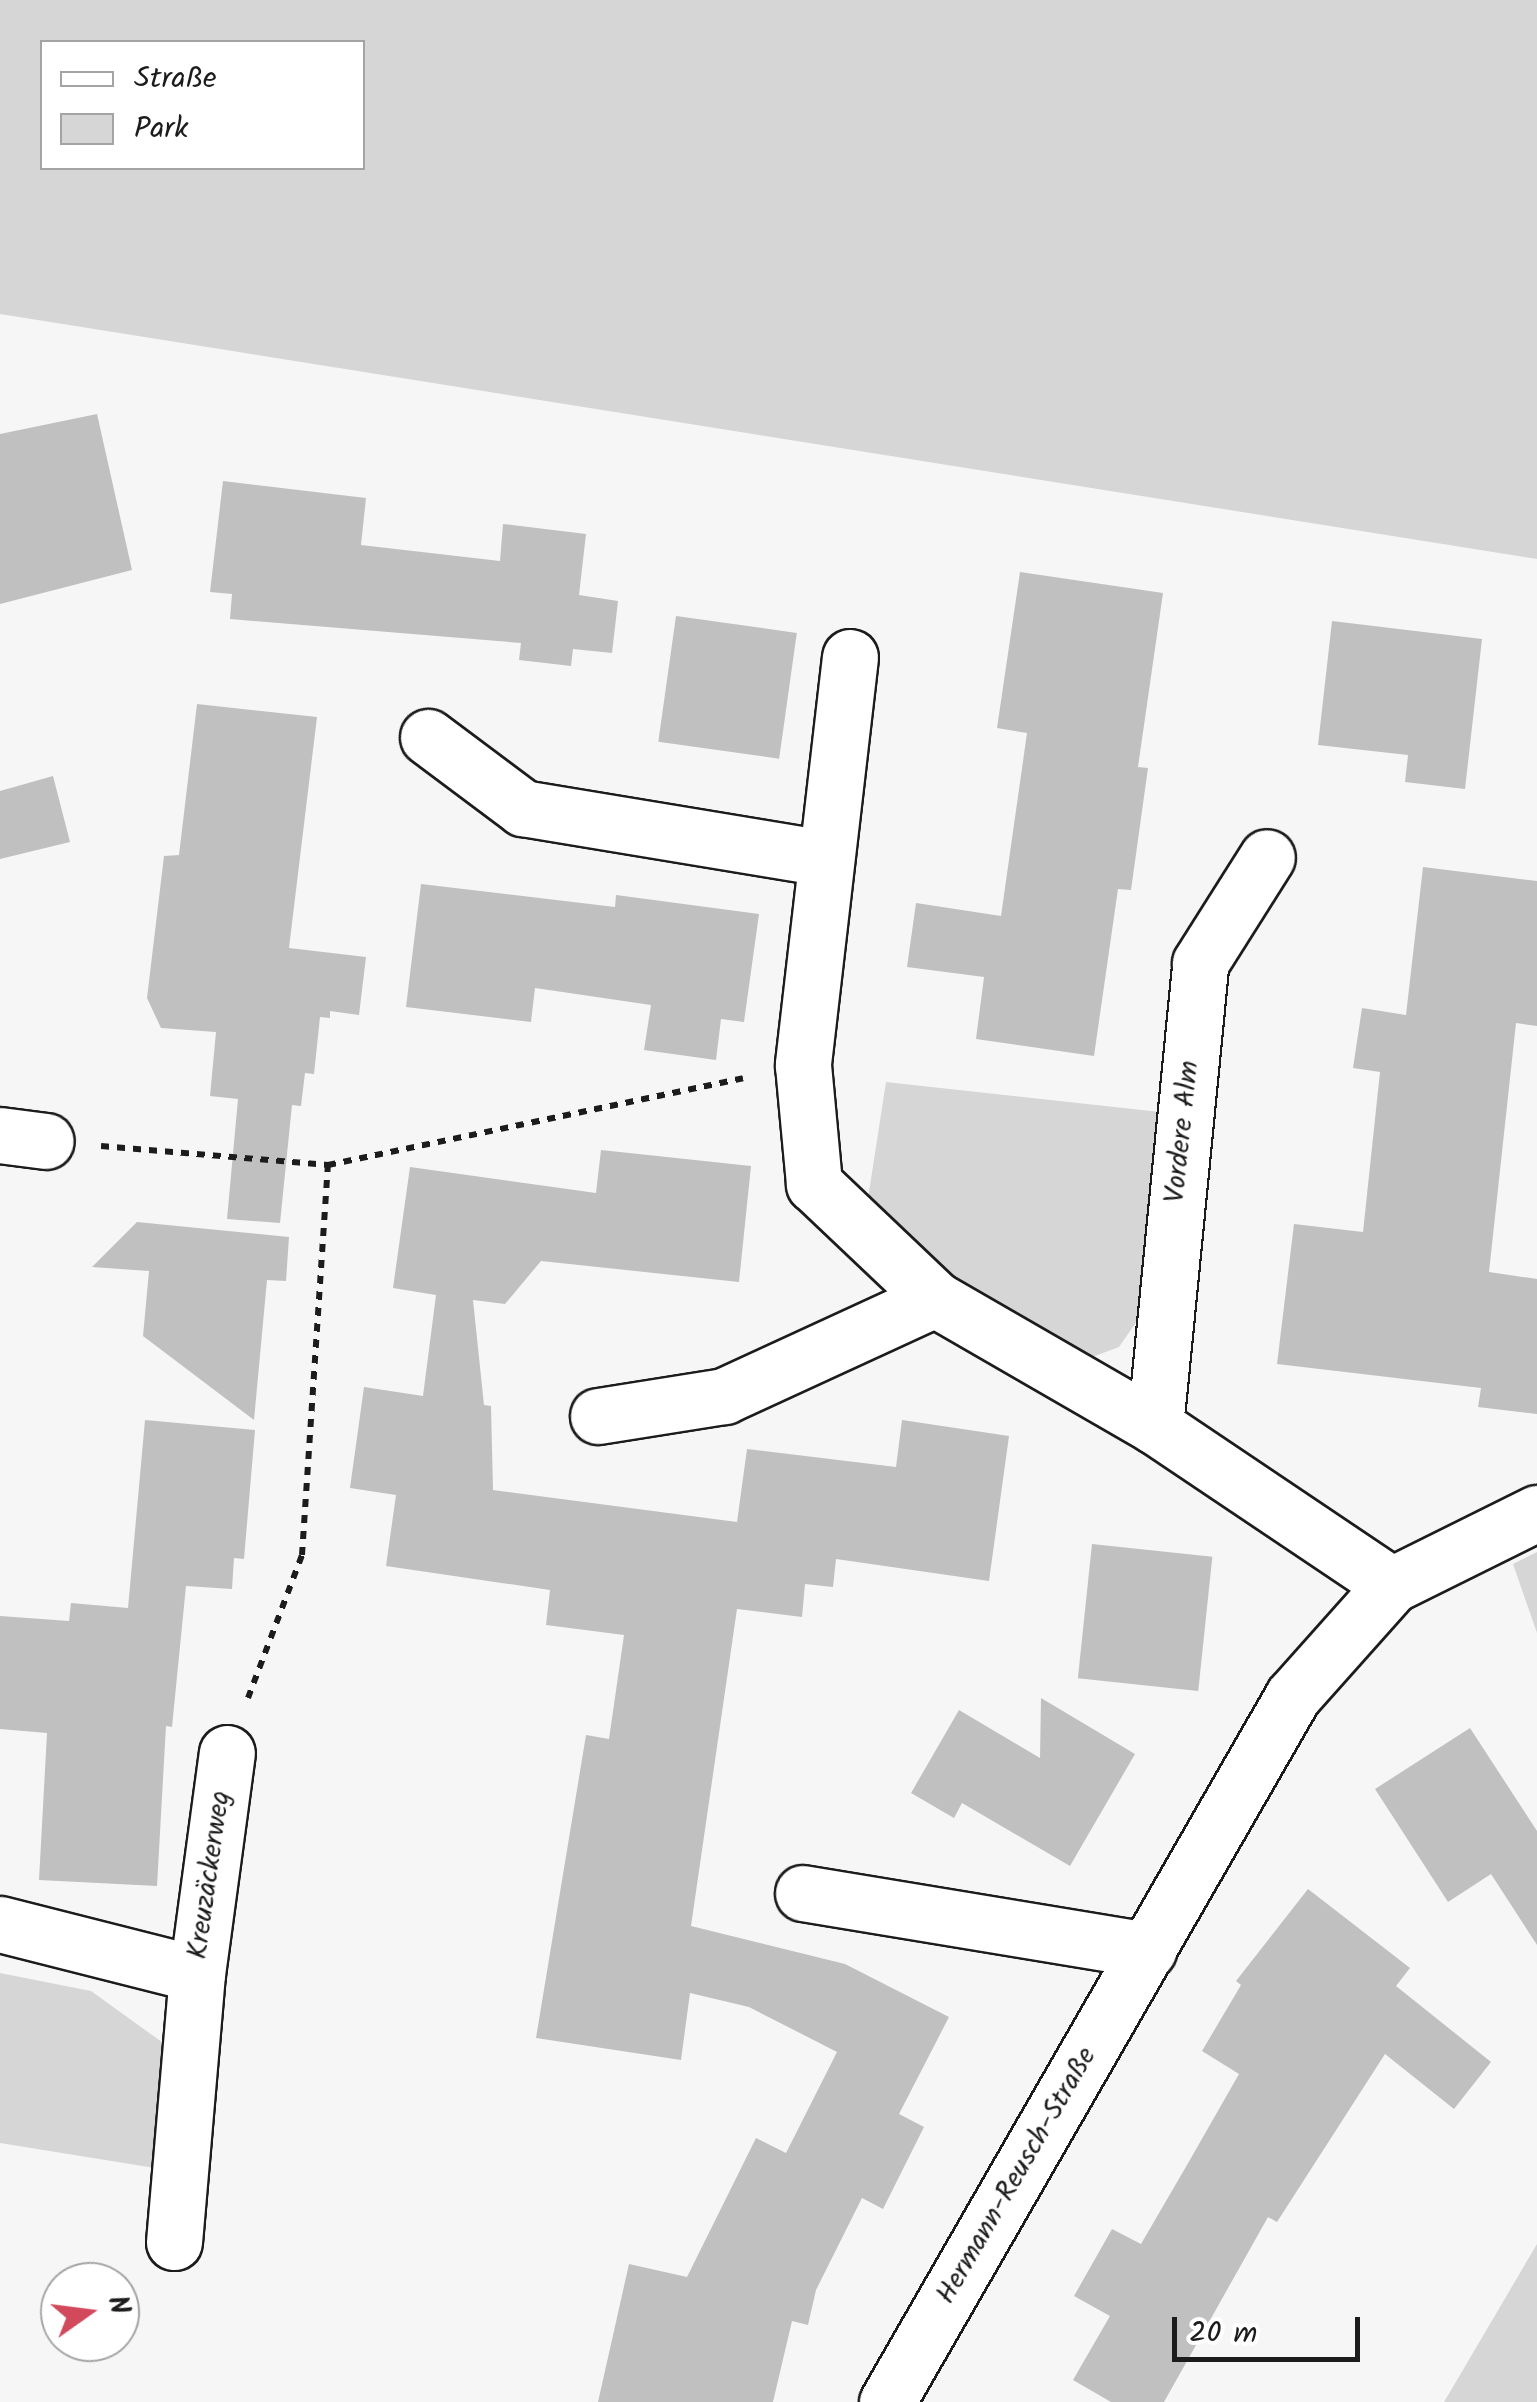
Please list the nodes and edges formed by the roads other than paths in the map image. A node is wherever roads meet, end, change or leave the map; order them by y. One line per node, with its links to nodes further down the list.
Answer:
1 (850, 658): 3 (street)
2 (428, 737): 3 (street)
3 (824, 858): 5 (street)
4 (1266, 858): 7 (street, Vordere Alm)
5 (936, 1299): 6 (street); 7 (street)
6 (598, 1416)
7 (1154, 1426): 9 (street)
8 (1537, 1513): 9 (street, Hermann-Reusch-Straße)
9 (1392, 1585): 13 (street, Hermann-Reusch-Straße)
10 (227, 1752): 14 (street, Kreuzäckerweg)
11 (803, 1893): 13 (street)
12 (0, 1924): 14 (street, Kreuzäckerweg)
13 (1148, 1950): 16 (street, Hermann-Reusch-Straße)
14 (197, 1974): 15 (street)
15 (174, 2242)
16 (887, 2402)

